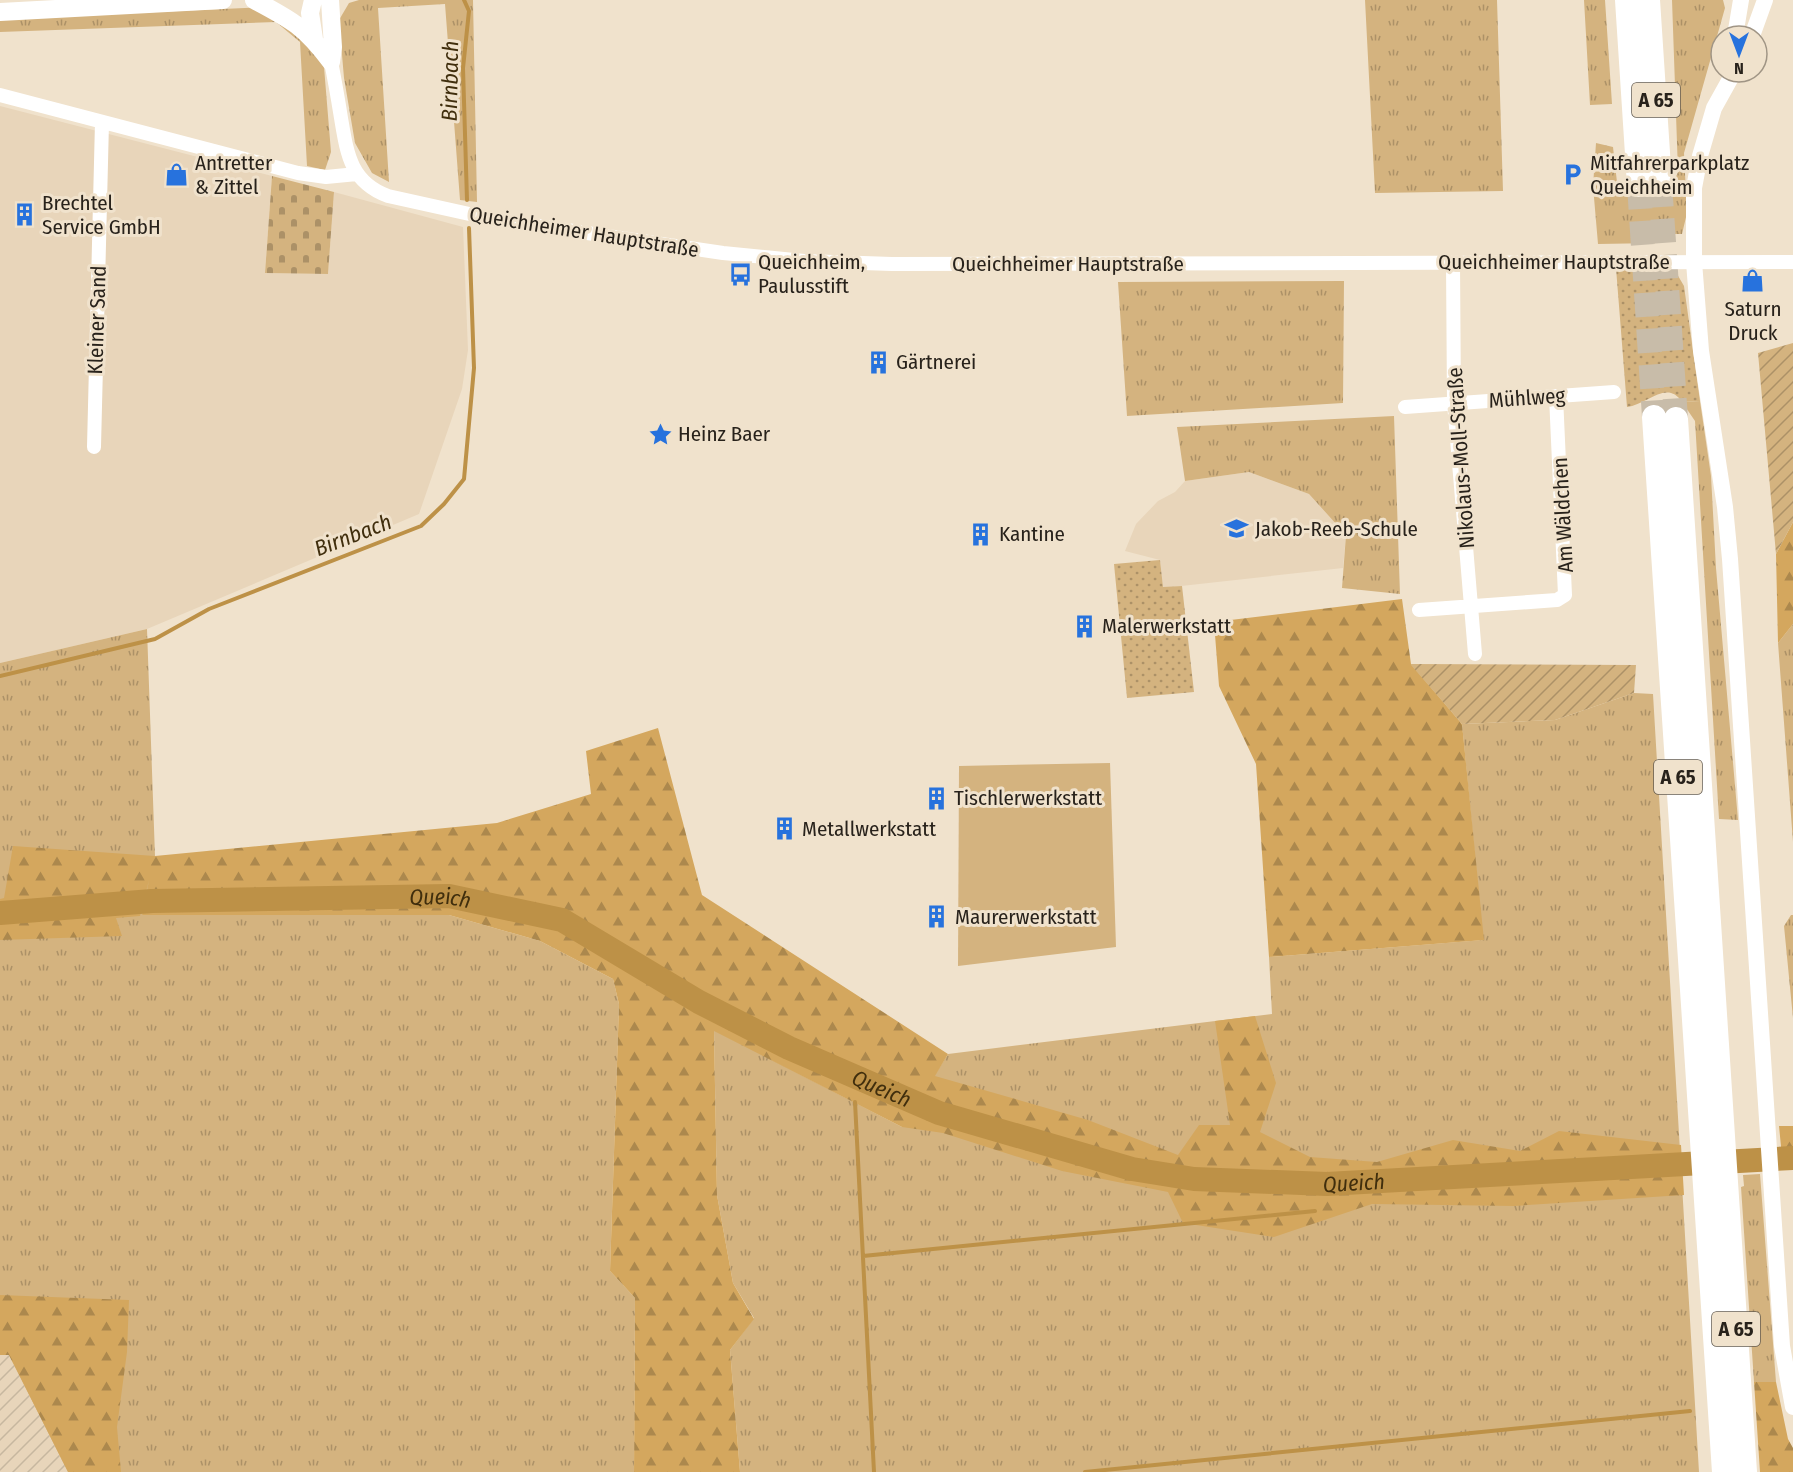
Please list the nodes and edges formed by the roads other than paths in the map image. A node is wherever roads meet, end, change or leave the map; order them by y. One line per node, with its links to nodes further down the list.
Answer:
1 (223, 0): 9 (main road)
2 (254, 0): 12 (main road)
3 (313, 0): 12 (main road)
4 (330, 0): 13 (main road)
5 (1627, 0): 6 (highway, A 65)
6 (1648, 0)
7 (1741, 0): 10 (street)
8 (1765, 0): 11 (street)
9 (0, 12)
10 (1737, 24)
11 (1756, 24)
12 (314, 39): 13 (main road)
13 (331, 62): 19 (street, Queichheimer Hauptstraße)
14 (1723, 84): 17 (street)
15 (1727, 84): 17 (street)
16 (0, 95): 18 (street)
17 (1720, 97): 21 (street)
18 (102, 122): 19 (street); 28 (street, Kleiner Sand)
19 (357, 174): 20 (street, Queichheimer Hauptstraße)
20 (1453, 262): 21 (street, Queichheimer Hauptstraße); 25 (street, Nikolaus-Moll-Straße)
21 (1694, 262): 22 (street, Queichheimer Hauptstraße); 33 (street)
22 (1793, 262)
23 (1614, 392): 24 (street, Mühlweg)
24 (1556, 396): 25 (street, Mühlweg); 29 (street, Am Wäldchen)
25 (1454, 403): 26 (street, Mühlweg); 29 (street, Nikolaus-Moll-Straße)
26 (1405, 407)
27 (1665, 418): 32 (highway, A 65)
28 (94, 447)
29 (1471, 606): 30 (street, Am Wäldchen); 31 (street, Nikolaus-Moll-Straße)
30 (1419, 610)
31 (1475, 654)
32 (1716, 1187): 34 (highway, A 65); 35 (highway, A 65)
33 (1793, 1407)
34 (1724, 1472)
35 (1745, 1472)

